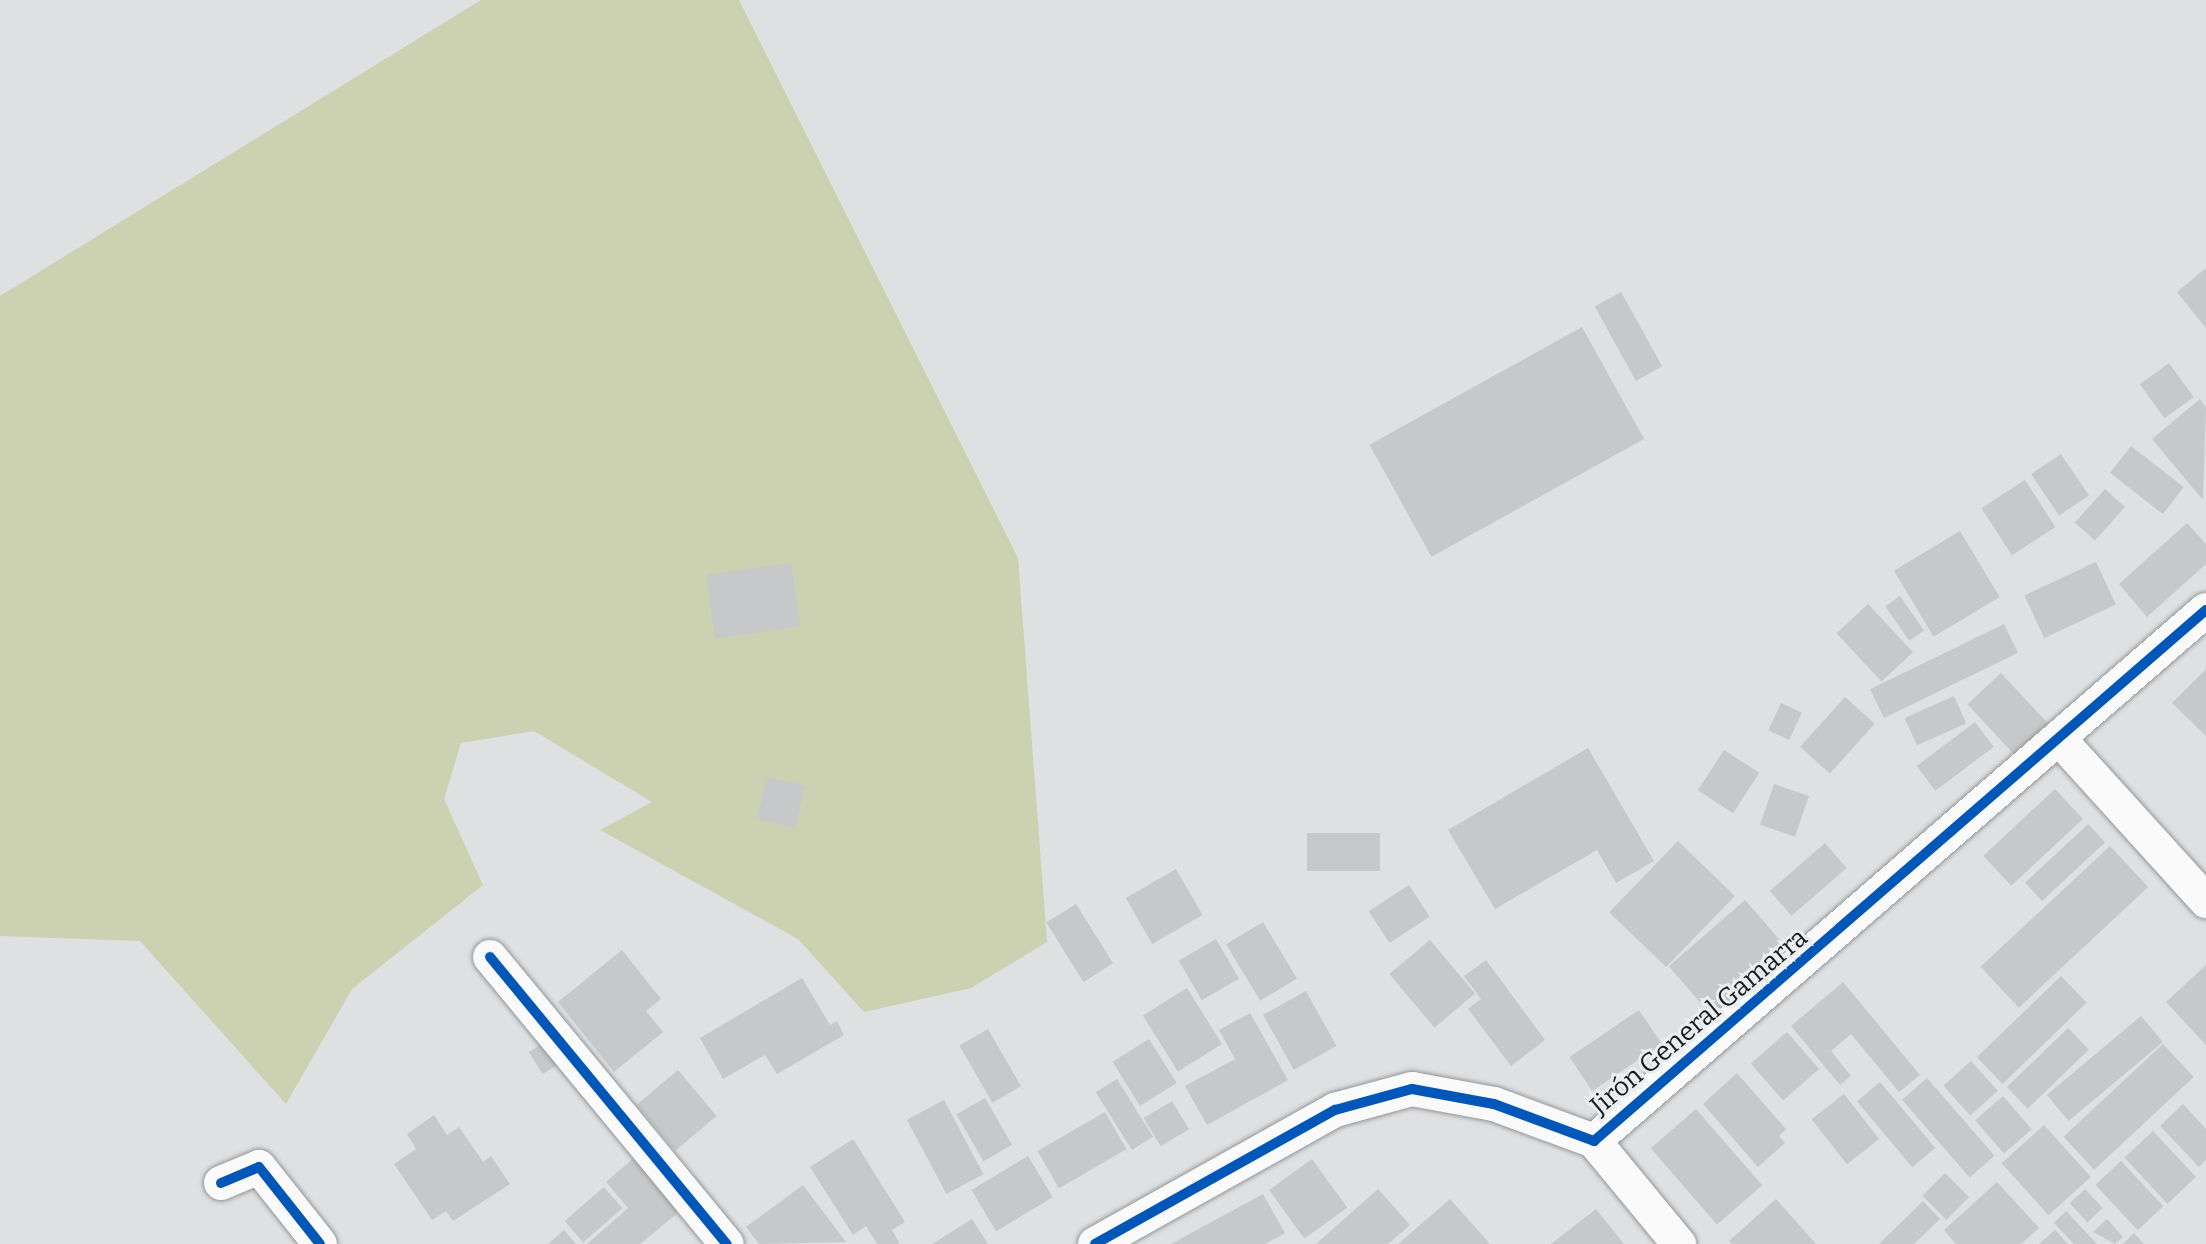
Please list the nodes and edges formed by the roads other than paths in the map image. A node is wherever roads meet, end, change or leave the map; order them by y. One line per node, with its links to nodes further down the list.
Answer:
1 (2206, 610): 2 (street, Jirón General Gamarra)
2 (2062, 742): 3 (street); 5 (street, Jirón General Gamarra)
3 (2206, 901)
4 (490, 957): 8 (street)
5 (1594, 1141): 9 (street, Jirón General Gamarra); 10 (street)
6 (221, 1183): 7 (street)
7 (320, 1244)
8 (727, 1244)
9 (1095, 1244)
10 (1679, 1244)

